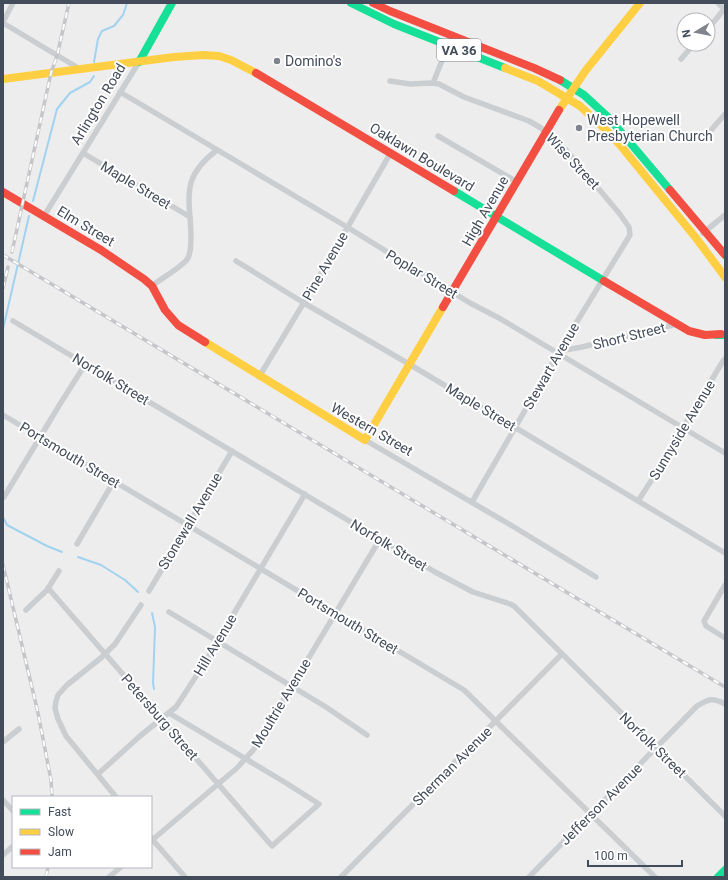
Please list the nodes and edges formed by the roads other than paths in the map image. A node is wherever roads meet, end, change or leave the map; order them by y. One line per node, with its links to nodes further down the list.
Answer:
1 (13, 3): 9 (street)
2 (172, 3): 14 (main road, Arlington Road)
3 (351, 3): 11 (main road, VA 36)
4 (373, 3): 10 (main road, VA 36)
5 (640, 3): 19 (main road, High Avenue)
6 (718, 3): 7 (street)
7 (725, 9): 8 (street)
8 (716, 20)
9 (3, 22): 15 (street)
10 (452, 36): 11 (street); 19 (main road, VA 36)
11 (448, 45): 18 (street); 21 (main road, VA 36)
12 (687, 52): 13 (street)
13 (680, 59)
14 (139, 62): 15 (main road, Oaklawn Boulevard); 20 (street, Arlington Road); 28 (main road, Oaklawn Boulevard)
15 (80, 69): 16 (main road, Oaklawn Boulevard)
16 (3, 79)
17 (390, 81): 18 (street)
18 (433, 83): 23 (street, Wise Street)
19 (573, 88): 21 (main road, High Avenue); 37 (main road, VA 36)
20 (120, 92): 26 (street, Poplar Street); 27 (street, Arlington Road)
21 (567, 97): 23 (main road, High Avenue); 38 (main road, VA 36)
22 (725, 114): 25 (street)
23 (546, 132): 29 (main road, High Avenue); 36 (street, Wise Street)
24 (438, 136): 29 (street)
25 (706, 136)
26 (218, 150): 33 (street); 35 (street, Poplar Street)
27 (83, 153): 32 (street, Arlington Road); 33 (street, Maple Street)
28 (390, 154): 34 (main road, Oaklawn Boulevard); 35 (street, Pine Avenue)
29 (517, 182): 34 (main road, High Avenue)
30 (3, 192): 32 (main road, Elm Street)
31 (725, 215): 37 (street)
32 (44, 216): 43 (main road, Elm Street)
33 (190, 217): 43 (street)
34 (497, 217): 42 (main road, Oaklawn Boulevard); 44 (main road, High Avenue)
35 (347, 227): 44 (street, Poplar Street); 45 (street, Pine Avenue)
36 (630, 231): 42 (street, Stewart Avenue)
37 (705, 231): 38 (street); 39 (main road, VA 36)
38 (696, 238): 41 (main road, VA 36)
39 (725, 255)
40 (236, 261): 45 (street, Maple Street)
41 (725, 277)
42 (602, 280): 47 (main road, Oaklawn Boulevard); 49 (street, Stewart Avenue)
43 (152, 286): 53 (main road, Western Street)
44 (452, 292): 49 (street, Poplar Street); 52 (main road, High Avenue)
45 (304, 303): 52 (street, Maple Street); 53 (street, Pine Avenue)
46 (13, 321): 51 (street, Norfolk Street)
47 (677, 324): 48 (main road, Oaklawn Boulevard); 49 (street, Short Street)
48 (725, 334)
49 (558, 353): 55 (street, Stewart Avenue); 56 (street, Poplar Street)
50 (725, 359): 56 (street, Sunnyside Avenue)
51 (86, 363): 57 (street); 59 (street, Norfolk Street)
52 (409, 364): 55 (street, Maple Street); 58 (main road, High Avenue)
53 (259, 377): 58 (main road, Western Street)
54 (3, 415): 57 (street, Portsmouth Street)
55 (516, 428): 64 (street, Maple Street); 65 (street, Stewart Avenue)
56 (683, 428): 60 (street, Poplar Street); 64 (street, Sunnyside Avenue)
57 (40, 437): 61 (street, Portsmouth Street); 63 (street)
58 (365, 440): 65 (street, Western Street)
59 (232, 451): 62 (street, Norfolk Street); 66 (street, Stonewall Avenue)
60 (725, 453)
61 (114, 481): 66 (street, Portsmouth Street); 68 (street)
62 (305, 494): 67 (street, Norfolk Street); 70 (street, Hill Avenue)
63 (4, 497)
64 (638, 501): 69 (street, Maple Street)
65 (472, 502): 72 (street, Western Street)
66 (188, 525): 70 (street, Portsmouth Street); 75 (street, Stonewall Avenue)
67 (380, 539): 79 (street, Moultrie Avenue); 83 (street, Norfolk Street)
68 (77, 544)
69 (725, 553)
70 (261, 568): 79 (street, Portsmouth Street); 81 (street, Hill Avenue)
71 (59, 571): 74 (street)
72 (596, 577)
73 (725, 585): 80 (street)
74 (48, 588): 77 (street); 82 (street, Petersburg Street)
75 (149, 592)
76 (141, 605): 82 (street)
77 (26, 610)
78 (168, 612): 81 (street)
79 (336, 613): 84 (street, Moultrie Avenue); 88 (street, Portsmouth Street)
80 (725, 638)
81 (217, 642): 84 (street); 86 (street, Hill Avenue)
82 (105, 654): 87 (street, Petersburg Street); 94 (street)
83 (562, 654): 88 (street, Sherman Avenue); 92 (street, Norfolk Street)
84 (292, 686): 90 (street); 93 (street, Moultrie Avenue)
85 (725, 704): 92 (street, Jefferson Avenue)
86 (170, 713): 87 (street, Hill Avenue); 93 (street)
87 (162, 719): 94 (street, Hill Avenue); 95 (street, Petersburg Street)
88 (497, 721): 99 (street, Portsmouth Street); 106 (street, Sherman Avenue)
89 (18, 729): 91 (street)
90 (367, 735)
91 (3, 742)
92 (657, 748): 99 (street, Jefferson Avenue); 100 (street, Norfolk Street)
93 (246, 759): 95 (street, Moultrie Avenue); 95 (street, Petersburg Street)
94 (98, 774): 96 (street)
95 (218, 783): 101 (street, Moultrie Avenue)
96 (115, 796)
97 (3, 800): 98 (street)
98 (12, 811)
99 (591, 814): 109 (street, Jefferson Avenue); 110 (street, Portsmouth Street)
100 (725, 816)
101 (152, 839): 108 (street)
102 (12, 847): 103 (street)
103 (3, 855)
104 (120, 868): 107 (street)
105 (725, 870): 111 (main road)
106 (344, 876)
107 (109, 877)
108 (184, 877)
109 (529, 877)
110 (655, 877)
111 (718, 877)

